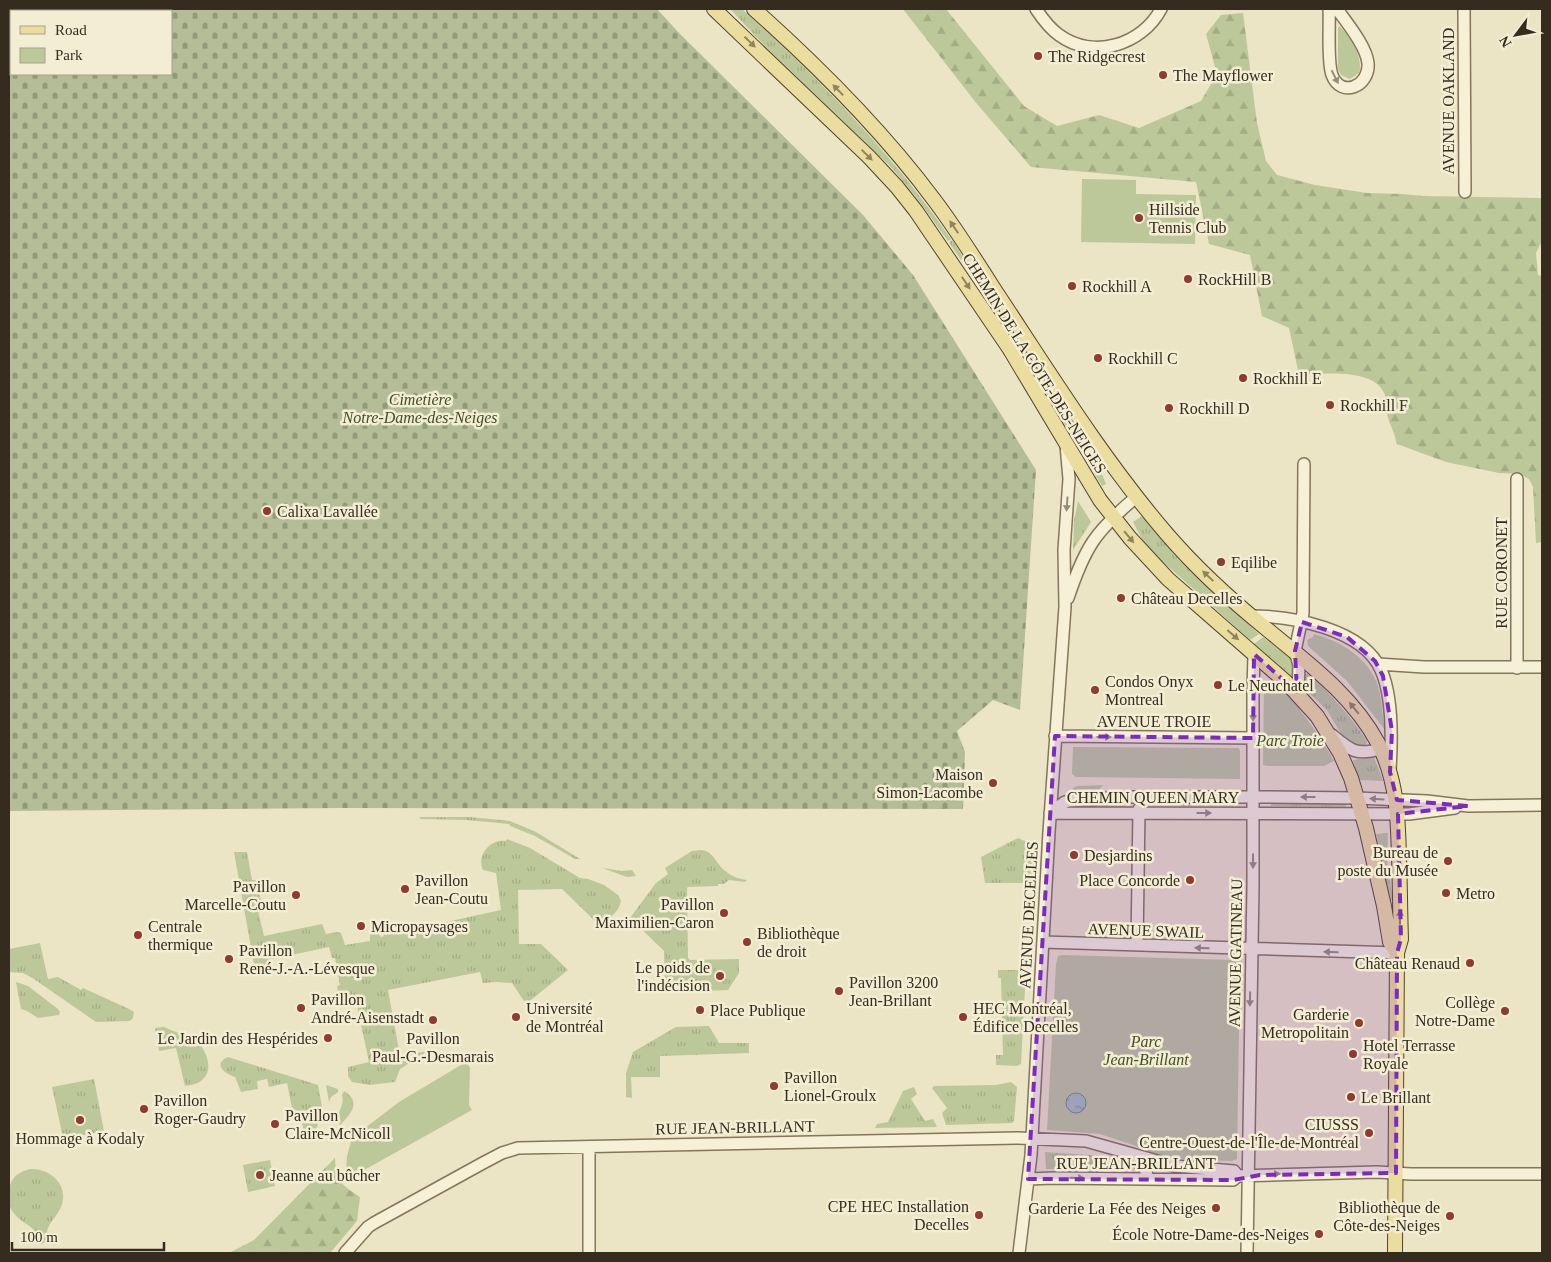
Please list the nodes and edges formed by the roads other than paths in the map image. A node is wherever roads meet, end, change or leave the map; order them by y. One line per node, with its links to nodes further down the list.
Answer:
1 (714, 9): 9 (main road, CHEMIN DE LA CÔTE-DES-NEIGES, one-way to 9)
2 (754, 9): 12 (main road, CHEMIN DE LA CÔTE-DES-NEIGES, one-way to 2)
3 (1036, 9): 4 (street)
4 (1161, 9)
5 (1329, 9): 6 (street, one-way to 6)
6 (1338, 9)
7 (1464, 9): 8 (street, AVENUE OAKLAND)
8 (1465, 192)
9 (1066, 444): 13 (main road, CHEMIN DE LA CÔTE-DES-NEIGES); 14 (street, AVENUE DECELLES, one-way to 14)
10 (1304, 464): 16 (street)
11 (1516, 479): 20 (street, RUE CORONET)
12 (1136, 497): 13 (street, AVENUE DECELLES); 15 (main road, CHEMIN DE LA CÔTE-DES-NEIGES, one-way to 12)
13 (1113, 517): 14 (street, AVENUE DECELLES); 18 (main road, CHEMIN DE LA CÔTE-DES-NEIGES, one-way to 18)
14 (1065, 607): 24 (street, AVENUE DECELLES)
15 (1252, 616): 16 (street, CHEMIN DE LA CÔTE-DES-NEIGES); 17 (main road, CHEMIN DE LA CÔTE-DES-NEIGES)
16 (1302, 622): 17 (street); 19 (street, CHEMIN DE LA CÔTE-DES-NEIGES)
17 (1295, 651): 22 (street); 26 (main road, CHEMIN DE LA CÔTE-DES-NEIGES, one-way to 17)
18 (1254, 654): 22 (main road, CHEMIN DE LA CÔTE-DES-NEIGES); 25 (street, AVENUE GATINEAU, one-way to 25)
19 (1378, 664): 20 (street); 27 (street, CHEMIN DE LA CÔTE-DES-NEIGES)
20 (1517, 668): 21 (street)
21 (1542, 668)
22 (1298, 693): 23 (main road, CHEMIN DE LA CÔTE-DES-NEIGES)
23 (1329, 732): 26 (street, CHEMIN DE LA CÔTE-DES-NEIGES); 30 (main road, CHEMIN DE LA CÔTE-DES-NEIGES)
24 (1056, 736): 25 (street, AVENUE TROIE, one-way to 25); 33 (street, AVENUE DECELLES)
25 (1253, 738): 29 (street, AVENUE GATINEAU)
26 (1380, 749): 27 (main road, CHEMIN DE LA CÔTE-DES-NEIGES)
27 (1390, 772): 32 (main road, CHEMIN DE LA CÔTE-DES-NEIGES)
28 (1139, 797): 29 (street, CHEMIN QUEEN MARY); 33 (street, CHEMIN QUEEN MARY); 35 (street)
29 (1253, 797): 30 (street, CHEMIN QUEEN MARY, one-way to 29); 34 (street, AVENUE GATINEAU)
30 (1357, 798): 32 (street, CHEMIN QUEEN MARY, one-way to 30); 36 (main road, CHEMIN DE LA CÔTE-DES-NEIGES)
31 (1542, 806): 32 (street, CHEMIN QUEEN MARY)
32 (1397, 807): 36 (street, CHEMIN QUEEN MARY); 40 (main road, CHEMIN DE LA CÔTE-DES-NEIGES, one-way to 32)
33 (1050, 813): 35 (street, CHEMIN QUEEN MARY); 37 (street, AVENUE DECELLES)
34 (1253, 813): 35 (street, CHEMIN QUEEN MARY, one-way to 34); 36 (street, CHEMIN QUEEN MARY); 39 (street, AVENUE GATINEAU, one-way to 39)
35 (1138, 814): 38 (street)
36 (1362, 814): 40 (main road, CHEMIN DE LA CÔTE-DES-NEIGES)
37 (1043, 942): 38 (street, AVENUE SWAIL); 41 (street, AVENUE DECELLES)
38 (1137, 946): 39 (street, AVENUE SWAIL, one-way to 38)
39 (1251, 950): 40 (street, AVENUE SWAIL, one-way to 39); 46 (street, AVENUE GATINEAU, one-way to 46)
40 (1397, 954): 44 (main road, CHEMIN DE LA CÔTE-DES-NEIGES)
41 (1032, 1139): 42 (street, RUE JEAN-BRILLANT); 43 (street, RUE JEAN-BRILLANT); 47 (street, AVENUE DECELLES)
42 (590, 1147): 49 (street, RUE JEAN-BRILLANT); 50 (street)
43 (1124, 1152): 46 (street, RUE JEAN-BRILLANT); 48 (street)
44 (1396, 1173): 45 (street, RUE JEAN-BRILLANT); 46 (street, RUE JEAN-BRILLANT, one-way to 44); 53 (main road, CHEMIN DE LA CÔTE-DES-NEIGES)
45 (1542, 1174)
46 (1243, 1176): 48 (street, RUE JEAN-BRILLANT); 52 (street, AVENUE GATINEAU)
47 (1028, 1179): 48 (street, RUE JEAN-BRILLANT, one-way to 48); 51 (street, AVENUE DECELLES)
48 (1148, 1179)
49 (345, 1253)
50 (589, 1253)
51 (1019, 1253)
52 (1247, 1253)
53 (1396, 1253)

